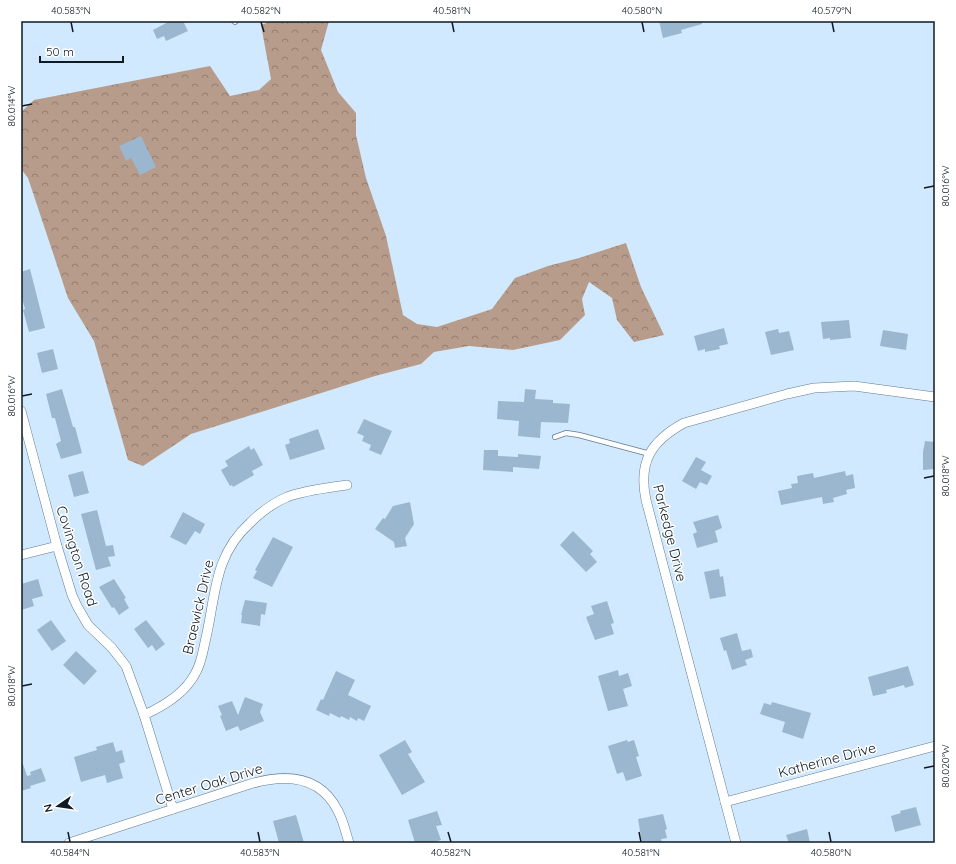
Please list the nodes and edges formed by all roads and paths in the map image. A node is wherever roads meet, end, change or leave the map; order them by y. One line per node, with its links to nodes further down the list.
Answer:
1 (935, 397): 4 (street, Parkedge Drive)
2 (21, 411): 6 (street, Covington Road)
3 (555, 437): 4 (lane)
4 (650, 454): 10 (street, Parkedge Drive)
5 (347, 486): 8 (street, Braewick Drive)
6 (57, 546): 7 (street); 8 (street, Covington Road)
7 (21, 555)
8 (144, 715): 11 (street, Covington Road)
9 (935, 746): 10 (street, Katherine Drive)
10 (726, 802): 14 (street, Parkedge Drive)
11 (173, 809): 12 (street, Center Oak Drive); 13 (street, Center Oak Drive)
12 (69, 843)
13 (349, 843)
14 (736, 843)

